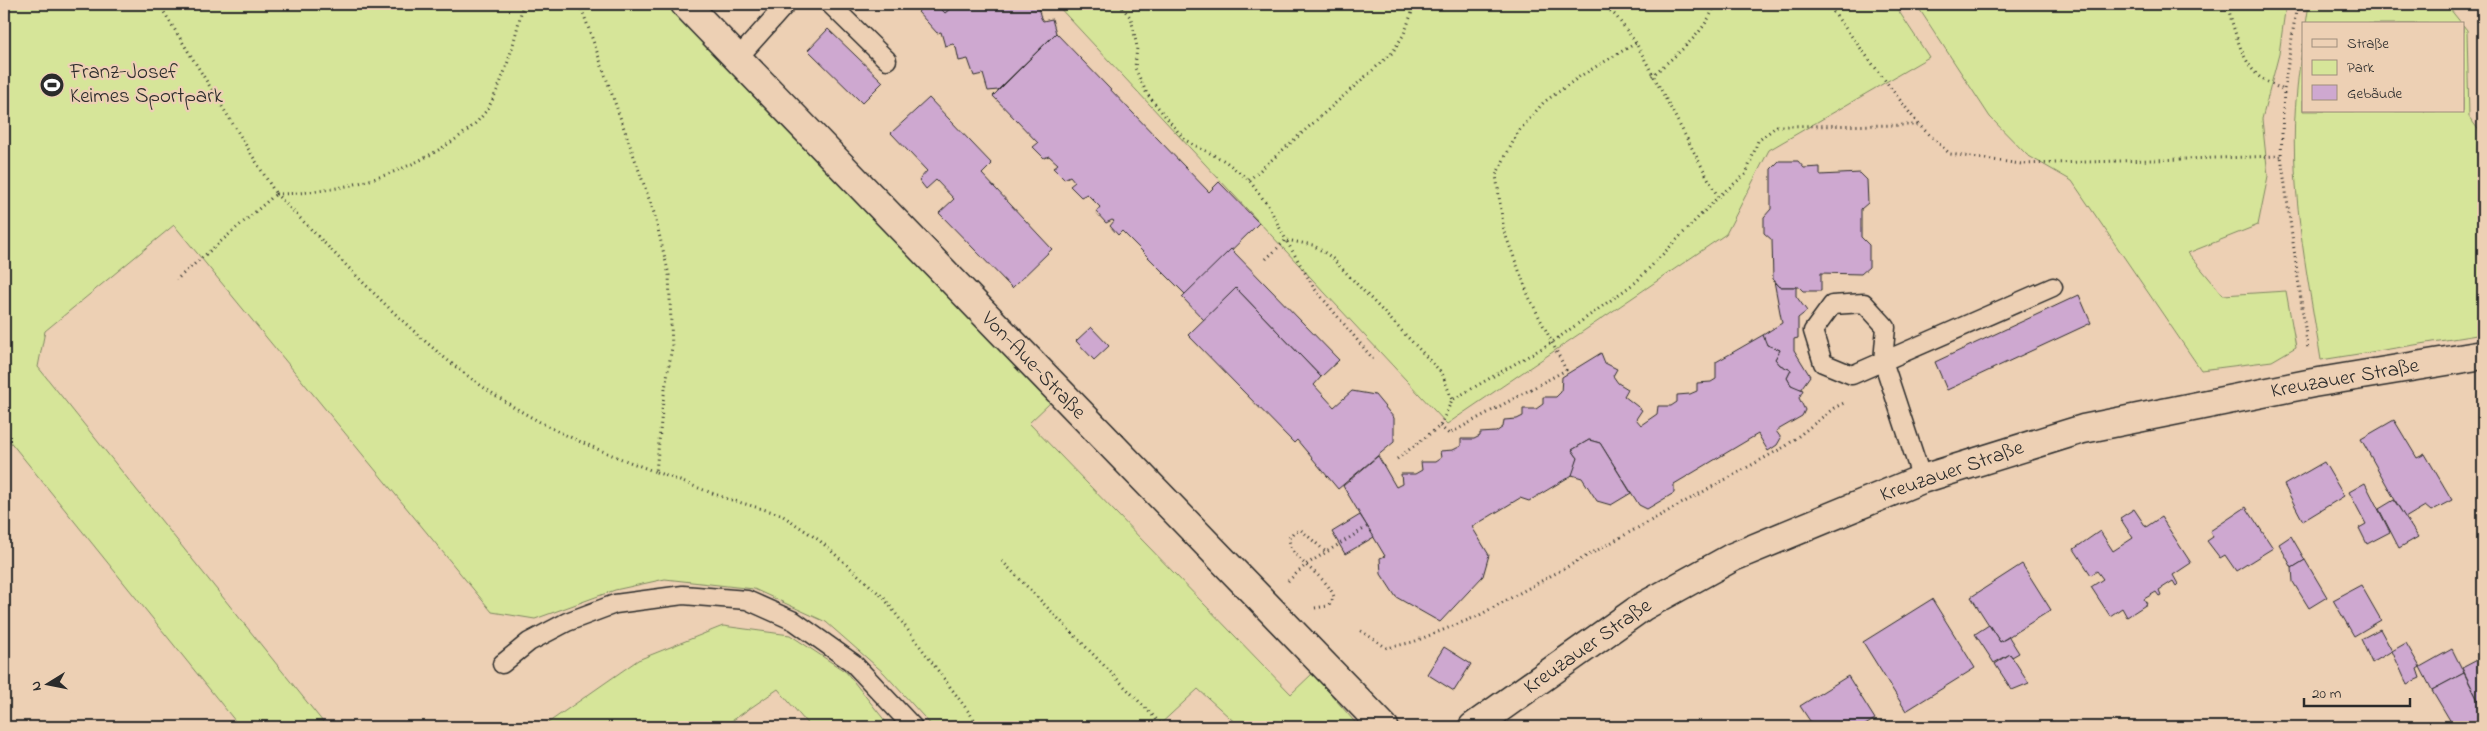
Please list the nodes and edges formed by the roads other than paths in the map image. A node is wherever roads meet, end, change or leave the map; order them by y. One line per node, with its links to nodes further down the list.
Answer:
1 (685, 4): 4 (main road, Von-Aue-Straße)
2 (786, 4): 4 (lane)
3 (830, 4): 5 (lane)
4 (737, 59): 12 (main road, Von-Aue-Straße)
5 (887, 60)
6 (2054, 287): 8 (lane)
7 (2483, 355): 9 (main road, Kreuzauer Straße)
8 (1883, 361): 8 (lane); 9 (lane)
9 (1922, 479): 13 (main road, Kreuzauer Straße)
10 (502, 664): 11 (lane)
11 (913, 727)
12 (1384, 727)
13 (1474, 727)

